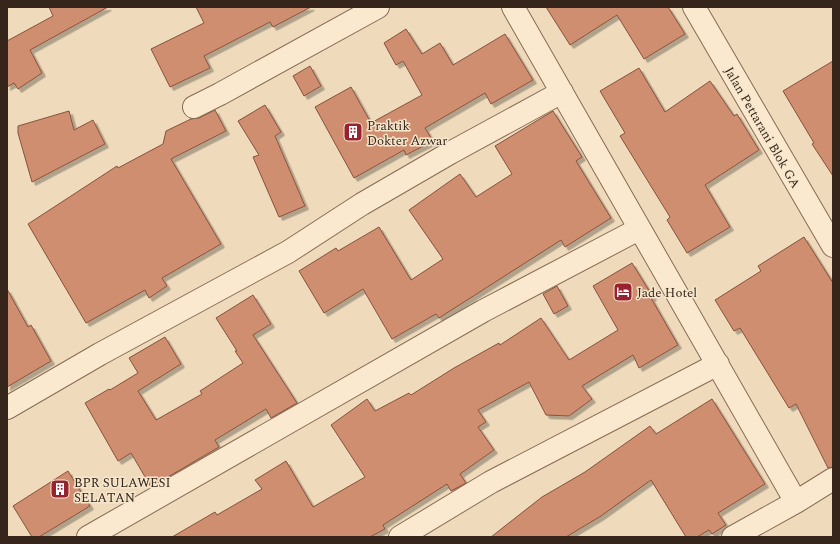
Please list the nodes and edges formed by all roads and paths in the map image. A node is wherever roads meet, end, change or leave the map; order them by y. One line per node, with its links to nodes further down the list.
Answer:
1 (378, 7): 5 (street)
2 (513, 7): 4 (street)
3 (694, 7): 7 (street, Jalan Pettarani Blok GA)
4 (562, 92): 6 (street); 9 (street)
5 (194, 107)
6 (639, 229): 8 (street); 12 (street)
7 (833, 246)
8 (718, 364): 11 (street); 13 (street)
9 (7, 408)
10 (833, 479): 11 (street)
11 (796, 502): 14 (street)
12 (88, 537)
13 (400, 537)
14 (733, 537)

